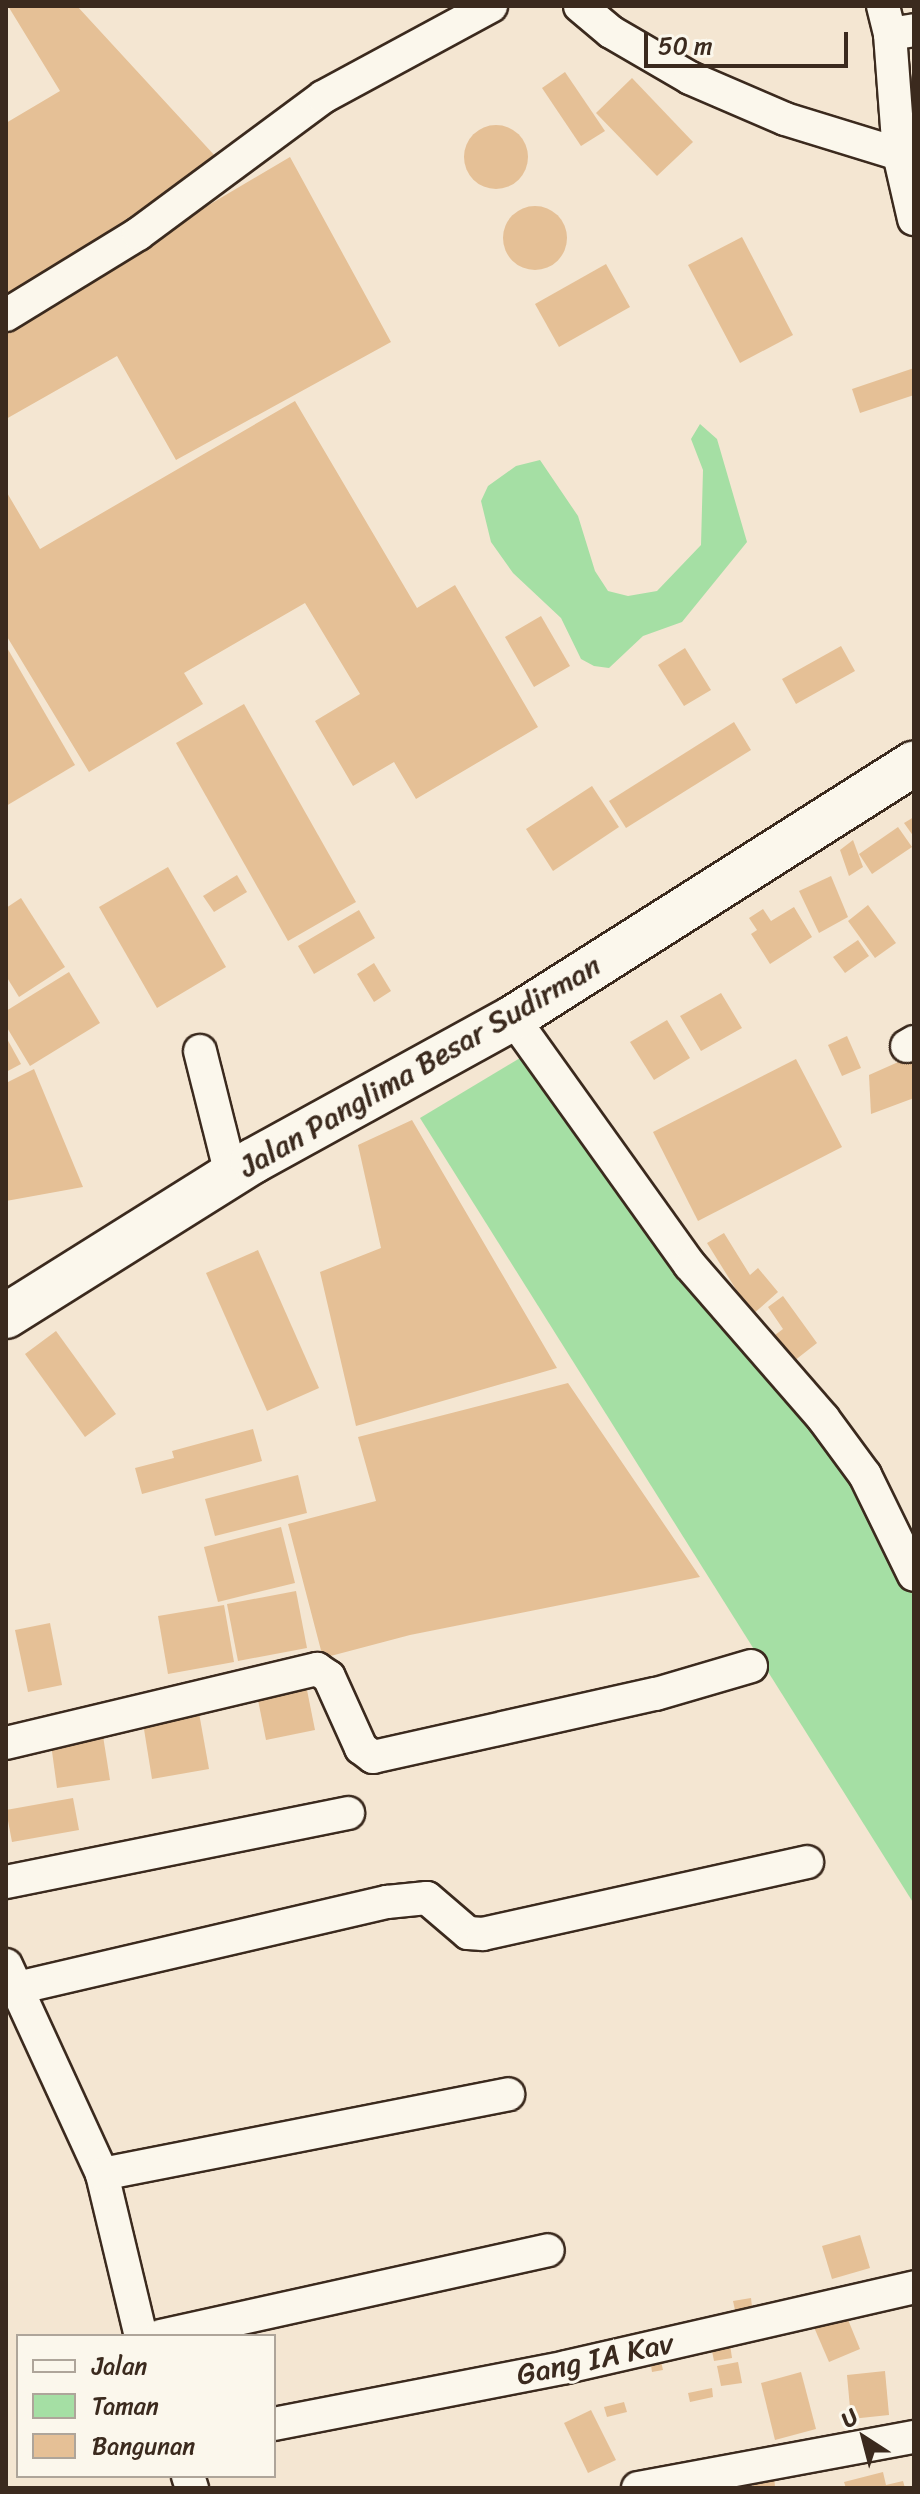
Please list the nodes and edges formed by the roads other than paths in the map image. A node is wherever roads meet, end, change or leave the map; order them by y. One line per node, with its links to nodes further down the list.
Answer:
1 (491, 6): 7 (street)
2 (580, 6): 5 (street)
3 (896, 23): 4 (street)
4 (904, 83): 5 (street)
5 (899, 154): 6 (street)
6 (914, 219)
7 (6, 315)
8 (914, 764): 9 (main road, Jalan Panglima Besar Sudirman)
9 (513, 1018): 11 (main road, Jalan Panglima Besar Sudirman); 13 (street)
10 (200, 1051): 11 (street)
11 (231, 1174): 12 (main road, Jalan Panglima Besar Sudirman)
12 (6, 1316)
13 (914, 1575)
14 (751, 1666): 15 (street)
15 (6, 1743)
16 (348, 1813): 18 (street)
17 (807, 1862): 19 (street)
18 (6, 1882)
19 (11, 1976): 21 (street)
20 (508, 2094): 21 (street)
21 (102, 2174): 24 (street)
22 (548, 2250): 25 (street)
23 (914, 2287): 26 (street, Gang IA Kav)
24 (141, 2334)
25 (170, 2334)
26 (276, 2424)
27 (914, 2437): 28 (street)
28 (638, 2488)

